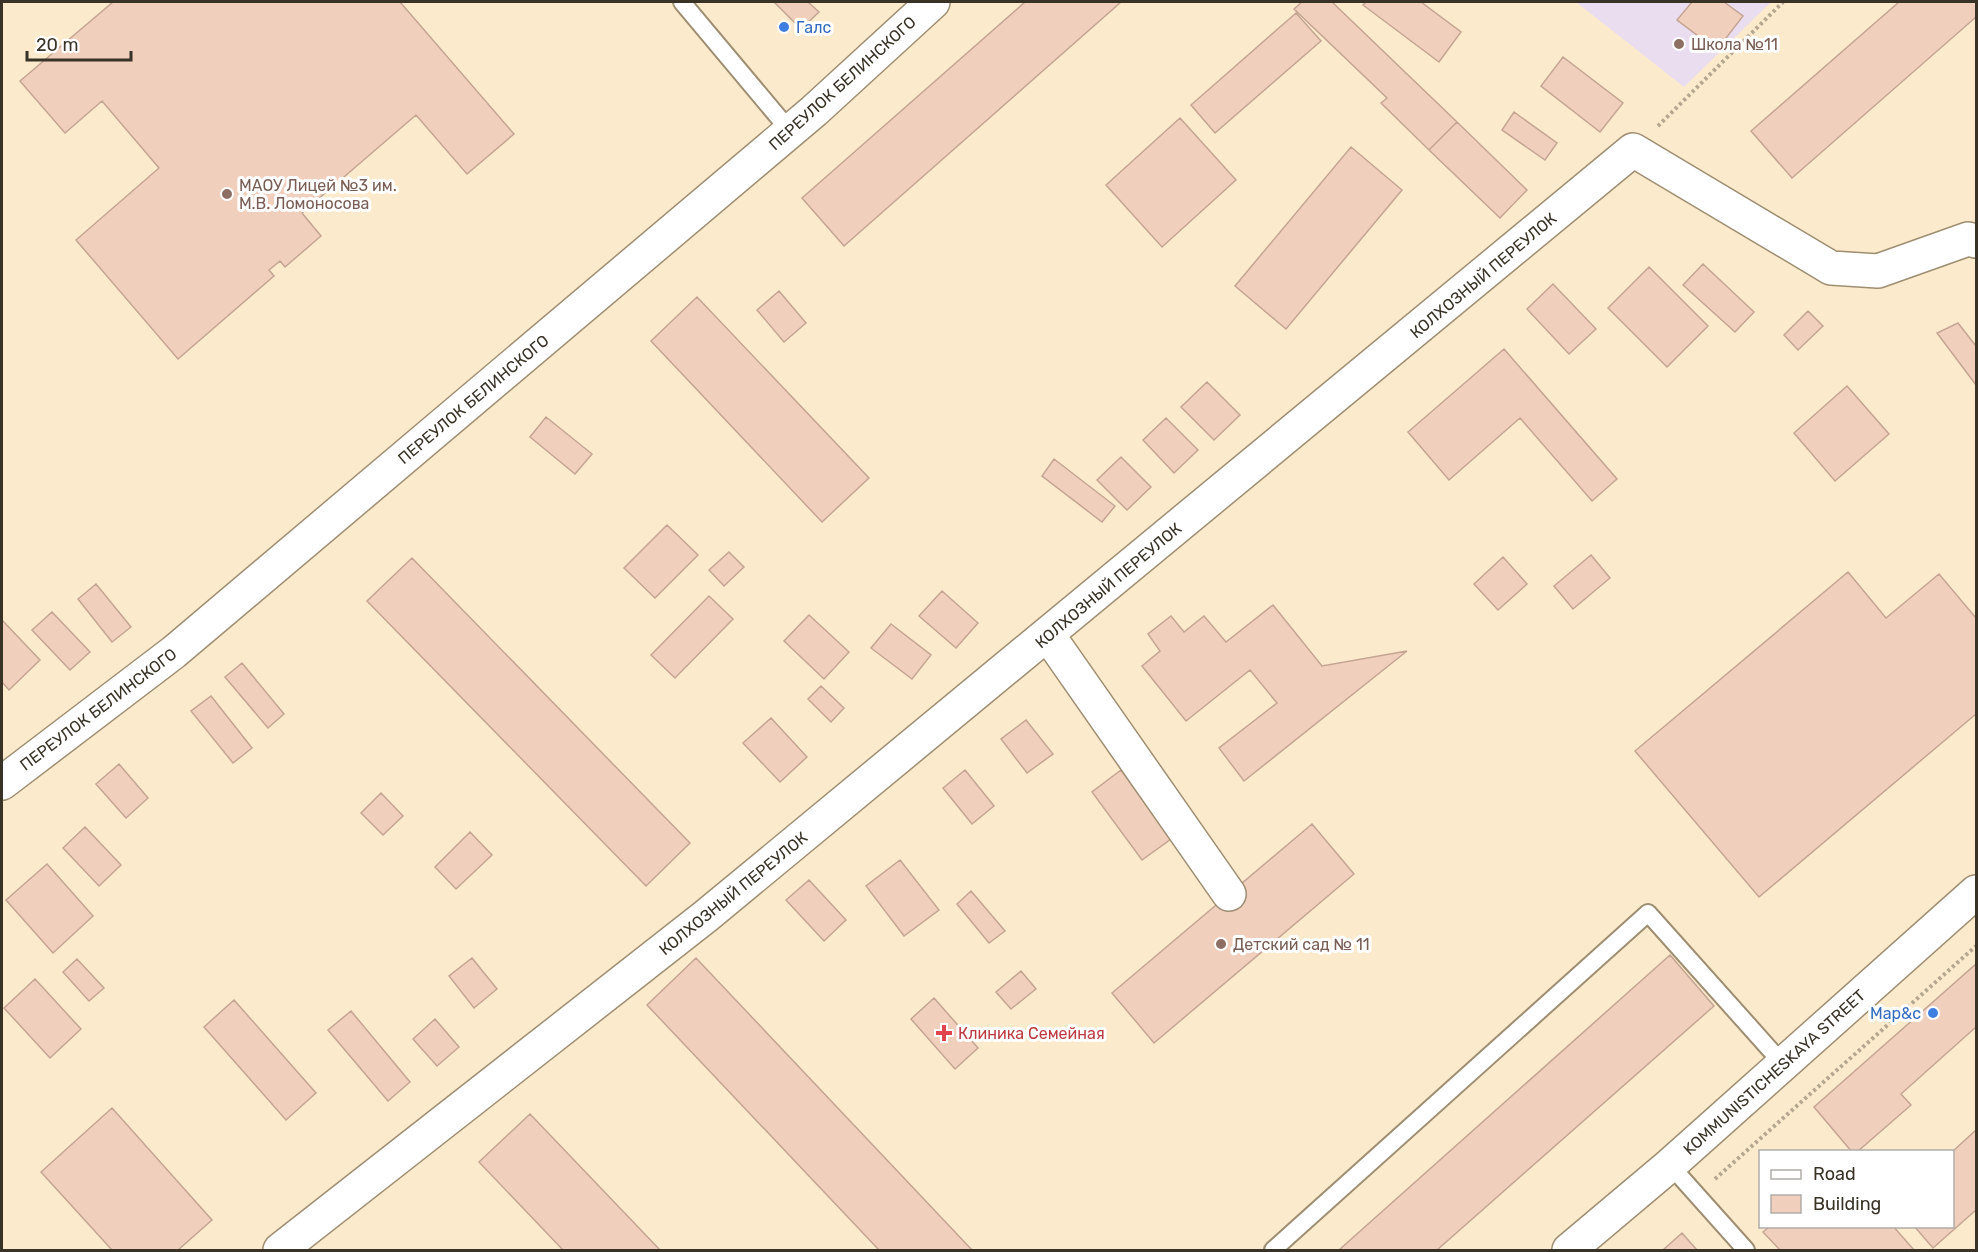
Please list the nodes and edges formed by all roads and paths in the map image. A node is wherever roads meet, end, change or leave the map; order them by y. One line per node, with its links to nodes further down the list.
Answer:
1 (682, 2): 4 (lane)
2 (933, 2): 4 (street, ПЕРЕУЛОК БЕЛИНСКОГО)
3 (1783, 2): 5 (path)
4 (790, 131): 8 (street, ПЕРЕУЛОК БЕЛИНСКОГО)
5 (1633, 150): 6 (street); 7 (street, КОЛХОЗНЫЙ ПЕРЕУЛОК)
6 (1977, 241)
7 (1048, 635): 10 (street); 15 (street, КОЛХОЗНЫЙ ПЕРЕУЛОК)
8 (2, 783)
9 (1977, 892): 12 (street, KOMMUNISTICHESKAYA STREET)
10 (1229, 894)
11 (1977, 946): 14 (path)
12 (1783, 1064): 13 (street, KOMMUNISTICHESKAYA STREET); 16 (lane)
13 (1670, 1165): 14 (lane); 17 (street, KOMMUNISTICHESKAYA STREET)
14 (1696, 1195): 18 (lane)
15 (280, 1251)
16 (1273, 1251)
17 (1569, 1251)
18 (1746, 1251)

